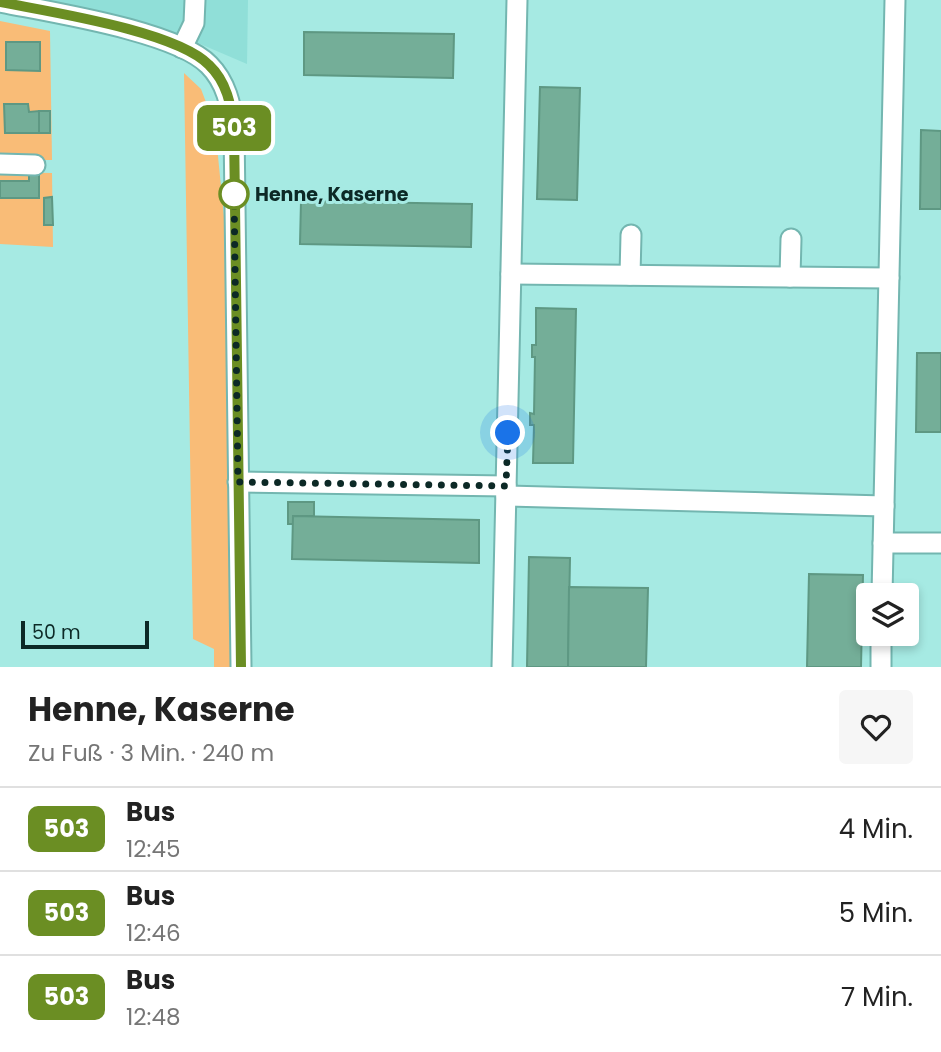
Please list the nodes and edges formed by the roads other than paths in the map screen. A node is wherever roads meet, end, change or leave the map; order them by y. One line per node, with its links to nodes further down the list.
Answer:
1 (195, 0): 5 (street)
2 (517, 0): 10 (street)
3 (895, 0): 13 (street)
4 (0, 2): 5 (street)
5 (182, 48): 14 (street)
6 (0, 164): 7 (street)
7 (35, 165)
8 (631, 235): 11 (street)
9 (791, 239): 12 (street)
10 (511, 274): 11 (street); 15 (street)
11 (630, 275): 12 (street)
12 (790, 277): 13 (street)
13 (889, 278): 16 (street)
14 (238, 482): 15 (street); 21 (street)
15 (506, 491): 16 (street); 22 (street)
16 (884, 506): 17 (street)
17 (883, 543): 18 (street); 19 (street)
18 (941, 543)
19 (882, 583)
20 (881, 646): 23 (street)
21 (241, 667)
22 (502, 667)
23 (881, 667)

